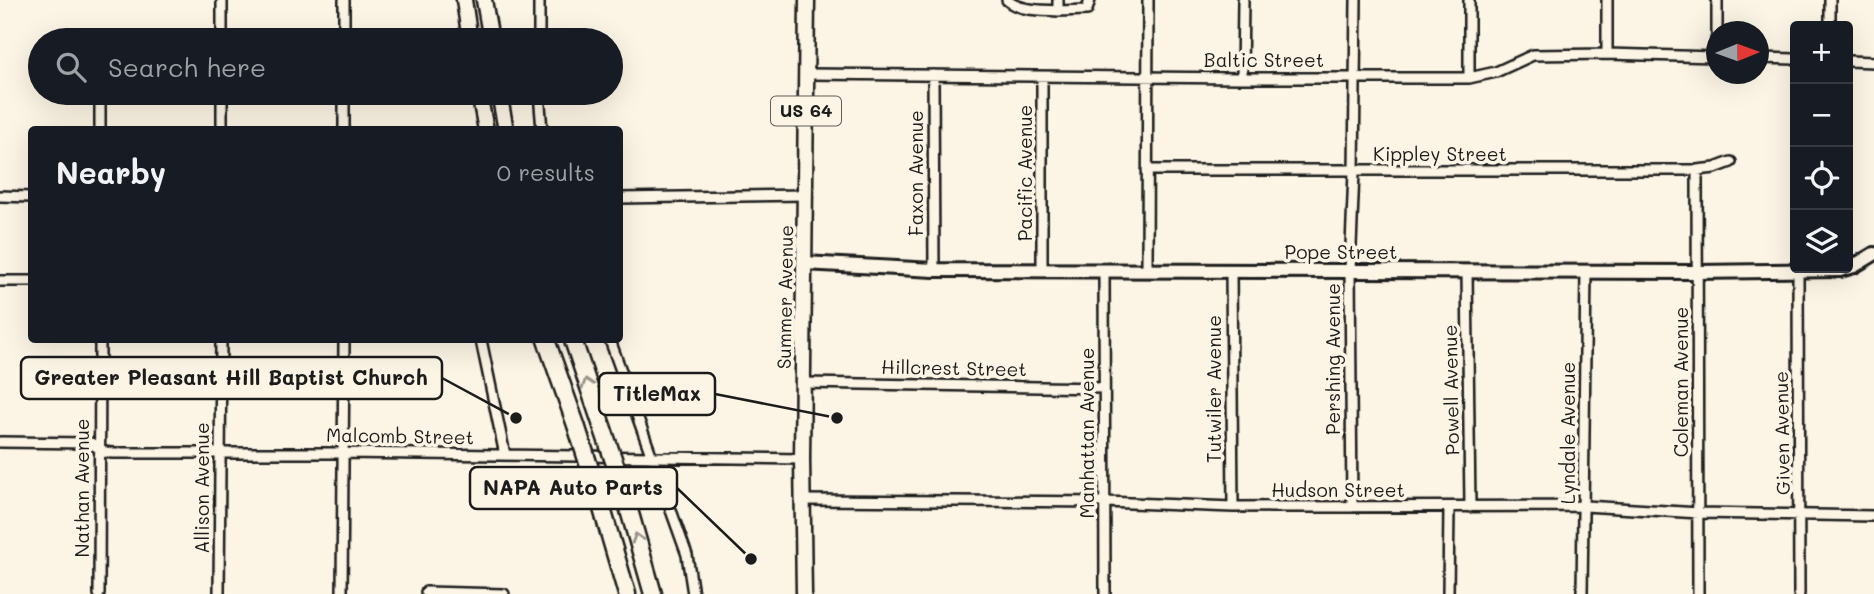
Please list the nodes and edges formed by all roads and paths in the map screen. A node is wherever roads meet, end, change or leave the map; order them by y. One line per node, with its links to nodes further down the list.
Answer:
1 (222, 0): 20 (street)
2 (344, 0): 21 (street)
3 (464, 0): 22 (main road)
4 (484, 0): 23 (main road)
5 (539, 0): 24 (street)
6 (807, 0): 31 (main road, Summer Avenue / US 64)
7 (1007, 0): 17 (street)
8 (1058, 0): 17 (street)
9 (1090, 0): 17 (street)
10 (1148, 0): 35 (street)
11 (1243, 0): 36 (street)
12 (1356, 0): 34 (street, Pershing Avenue)
13 (1469, 0): 37 (street)
14 (1607, 0): 25 (street)
15 (1717, 0): 18 (street)
16 (1830, 0): 19 (street)
17 (1058, 11)
18 (1717, 21)
19 (1830, 21)
20 (222, 28)
21 (344, 28)
22 (468, 28)
23 (489, 28)
24 (539, 28)
25 (1607, 54): 26 (street, Baltic Street); 37 (street, Baltic Street)
26 (1706, 57)
27 (1769, 58): 28 (street)
28 (1790, 59)
29 (1853, 61): 30 (street)
30 (1874, 62)
31 (807, 74): 32 (street, Baltic Street); 54 (main road, Summer Avenue / US 64)
32 (933, 75): 33 (street, Baltic Street); 61 (street, Faxon Avenue)
33 (1042, 77): 35 (street, Baltic Street); 62 (street, Pacific Avenue)
34 (1356, 77): 36 (street, Baltic Street); 37 (street, Baltic Street); 53 (street, Pershing Avenue)
35 (1147, 78): 36 (street, Baltic Street); 51 (street)
36 (1242, 78)
37 (1469, 78)
38 (100, 105): 44 (street)
39 (222, 105): 45 (street)
40 (344, 105): 46 (street)
41 (481, 105): 47 (main road)
42 (501, 105): 48 (main road)
43 (540, 105): 49 (street)
44 (100, 126)
45 (222, 126)
46 (344, 126)
47 (485, 126)
48 (505, 126)
49 (542, 126)
50 (1731, 162): 52 (street, Kippley Street)
51 (1147, 170): 53 (street, Kippley Street); 64 (street)
52 (1697, 170): 53 (street, Kippley Street); 70 (street, Coleman Avenue)
53 (1354, 172): 66 (street, Pershing Avenue)
54 (805, 195): 57 (street); 59 (main road, Summer Avenue / US 64)
55 (0, 196): 56 (street)
56 (28, 197)
57 (623, 198)
58 (1874, 254): 60 (street, Pope Street)
59 (804, 263): 61 (street, Pope Street); 81 (main road, Summer Avenue / US 64)
60 (1853, 266)
61 (934, 270): 62 (street, Pope Street)
62 (1042, 270): 63 (street, Pope Street)
63 (1104, 271): 64 (street, Pope Street); 82 (street, Manhattan Avenue)
64 (1147, 271): 65 (street, Pope Street)
65 (1231, 271): 66 (street, Pope Street); 93 (street, Tutwiler Avenue)
66 (1350, 271): 67 (street, Pope Street); 94 (street, Pershing Avenue)
67 (1468, 271): 68 (street, Pope Street); 96 (street, Powell Avenue)
68 (1586, 271): 70 (street, Pope Street); 92 (street, Lyndale Avenue)
69 (1790, 271): 70 (street, Pope Street)
70 (1697, 272): 97 (street, Coleman Avenue)
71 (1797, 273): 98 (street, Given Avenue)
72 (0, 281): 73 (street)
73 (28, 281)
74 (100, 343): 84 (street, Nathan Avenue)
75 (221, 343): 85 (street, Allison Avenue)
76 (344, 343): 86 (street)
77 (482, 343): 87 (street)
78 (547, 343): 105 (highway, bridge)
79 (574, 343): 106 (highway, one-way to 79, bridge)
80 (611, 343): 88 (street)
81 (803, 383): 82 (street, Hillcrest Street); 89 (main road, Summer Avenue / US 64)
82 (1104, 388): 91 (street, Manhattan Avenue)
83 (0, 442): 84 (street, Malcomb Street)
84 (100, 449): 85 (street, Malcomb Street); 101 (street, Nathan Avenue)
85 (220, 453): 86 (street, Malcomb Street); 102 (street, Allison Avenue)
86 (343, 453): 87 (street, Malcomb Street); 103 (street)
87 (505, 455): 88 (street, Malcomb Street)
88 (653, 457): 89 (street, Malcomb Street); 107 (street)
89 (802, 459): 90 (main road, Summer Avenue / US 64)
90 (803, 500): 91 (street, Hudson Street); 108 (main road, Summer Avenue / US 64)
91 (1105, 502): 93 (street, Hudson Street); 109 (street, Manhattan Avenue)
92 (1585, 506): 96 (street, Hudson Street); 97 (street, Hudson Street); 111 (street, Lyndale Avenue)
93 (1233, 507): 94 (street, Hudson Street)
94 (1352, 507): 95 (street, Hudson Street)
95 (1449, 507): 96 (street, Hudson Street); 110 (street)
96 (1470, 508)
97 (1699, 513): 98 (street, Hudson Street); 112 (street, Coleman Avenue)
98 (1800, 515): 99 (street, Hudson Street); 113 (street, Given Avenue)
99 (1874, 516)
100 (426, 592): 104 (street)
101 (99, 594)
102 (219, 594)
103 (342, 594)
104 (504, 594)
105 (627, 594)
106 (653, 594)
107 (693, 594)
108 (804, 594)
109 (1105, 594)
110 (1448, 594)
111 (1583, 594)
112 (1698, 594)
113 (1799, 594)

